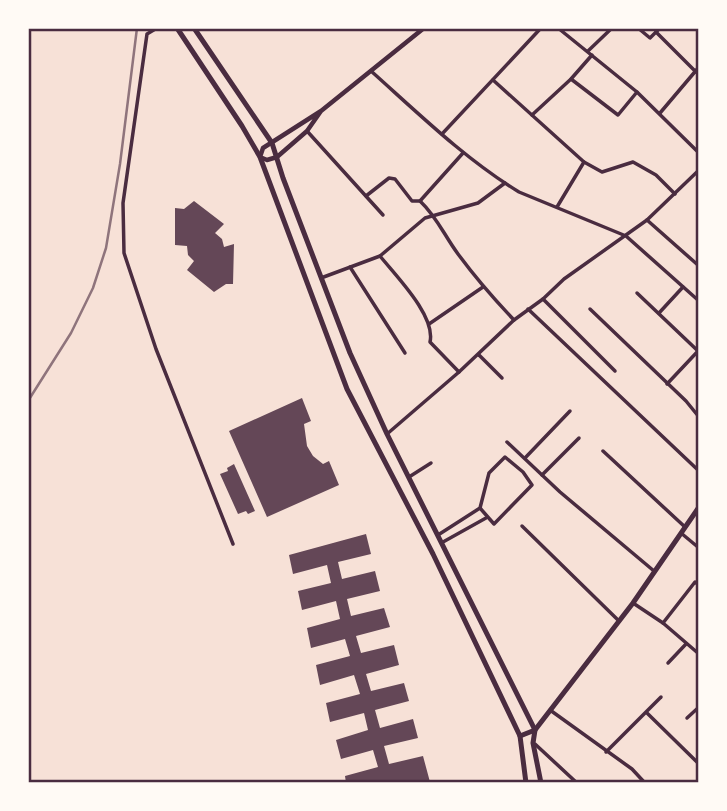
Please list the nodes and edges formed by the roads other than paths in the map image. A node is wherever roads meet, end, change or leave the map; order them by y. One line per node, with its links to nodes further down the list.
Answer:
1 (157, 28): 77 (street)
2 (177, 28): 25 (main road)
3 (194, 28): 21 (main road)
4 (424, 28): 12 (street)
5 (541, 28): 14 (street)
6 (558, 28): 10 (street)
7 (612, 28): 10 (street)
8 (638, 28): 9 (street)
9 (658, 30): 11 (street)
10 (590, 53): 13 (street); 15 (street)
11 (697, 70): 17 (street)
12 (370, 71): 16 (street); 20 (street)
13 (571, 79): 15 (street); 18 (street)
14 (493, 80): 18 (street); 20 (street)
15 (637, 92): 17 (street)
16 (321, 111): 19 (street); 21 (street)
17 (660, 113): 23 (street)
18 (532, 115): 26 (street)
19 (307, 131): 24 (street); 30 (street)
20 (442, 134): 22 (street)
21 (272, 143): 24 (main road); 25 (street)
22 (464, 153): 28 (street); 31 (street)
23 (699, 153)
24 (277, 156): 25 (street); 40 (main road)
25 (260, 157): 93 (main road)
26 (584, 162): 29 (street); 32 (street)
27 (699, 170): 29 (street)
28 (505, 183): 32 (street); 34 (street)
29 (675, 194): 35 (street)
30 (366, 196): 31 (street); 33 (street)
31 (420, 201): 34 (street)
32 (557, 207): 36 (street)
33 (383, 215)
34 (435, 215): 37 (street); 41 (street)
35 (647, 220): 36 (street); 38 (street)
36 (626, 236): 42 (street); 44 (street)
37 (380, 256): 39 (street); 50 (street)
38 (699, 266)
39 (350, 267): 40 (street); 52 (street)
40 (321, 278): 60 (main road)
41 (483, 287): 49 (street); 50 (street)
42 (683, 287): 45 (street); 48 (street)
43 (638, 293): 48 (street)
44 (543, 299): 46 (street); 54 (street)
45 (699, 302)
46 (528, 309): 49 (street); 66 (street)
47 (590, 309): 57 (street)
48 (659, 313): 51 (street)
49 (514, 320): 53 (street)
50 (429, 324): 55 (street)
51 (699, 351): 57 (street)
52 (405, 354)
53 (478, 355): 55 (street); 56 (street)
54 (615, 371)
55 (459, 372): 60 (street)
56 (502, 378)
57 (667, 384): 59 (street)
58 (570, 411): 64 (street)
59 (699, 417)
60 (387, 434): 68 (main road)
61 (579, 438): 67 (street)
62 (507, 442): 64 (street)
63 (603, 451): 73 (street)
64 (524, 458): 67 (street)
65 (431, 463): 68 (street)
66 (699, 471)
67 (542, 475): 79 (street)
68 (409, 477): 75 (main road)
69 (699, 507): 73 (main road)
70 (480, 508): 71 (street); 71 (street); 75 (street)
71 (486, 518): 76 (street)
72 (522, 526): 82 (street)
73 (685, 527): 74 (main road)
74 (681, 533): 78 (street); 79 (main road)
75 (438, 535): 76 (main road)
76 (442, 543): 92 (main road)
77 (233, 544)
78 (699, 548)
79 (655, 572): 81 (main road)
80 (699, 585): 83 (street)
81 (633, 603): 82 (main road); 83 (street)
82 (619, 621): 89 (main road)
83 (663, 623): 84 (street)
84 (686, 644): 85 (street); 86 (street)
85 (699, 654)
86 (668, 663)
87 (662, 697): 90 (street)
88 (699, 707): 91 (street)
89 (549, 710): 92 (main road); 95 (street)
90 (647, 713): 95 (street); 96 (street)
91 (687, 718)
92 (535, 730): 93 (main road); 94 (main road)
93 (520, 736): 97 (main road)
94 (533, 743): 98 (main road); 99 (street)
95 (606, 752): 100 (street)
96 (699, 764)
97 (526, 783)
98 (541, 783)
99 (577, 783)
100 (645, 783)

